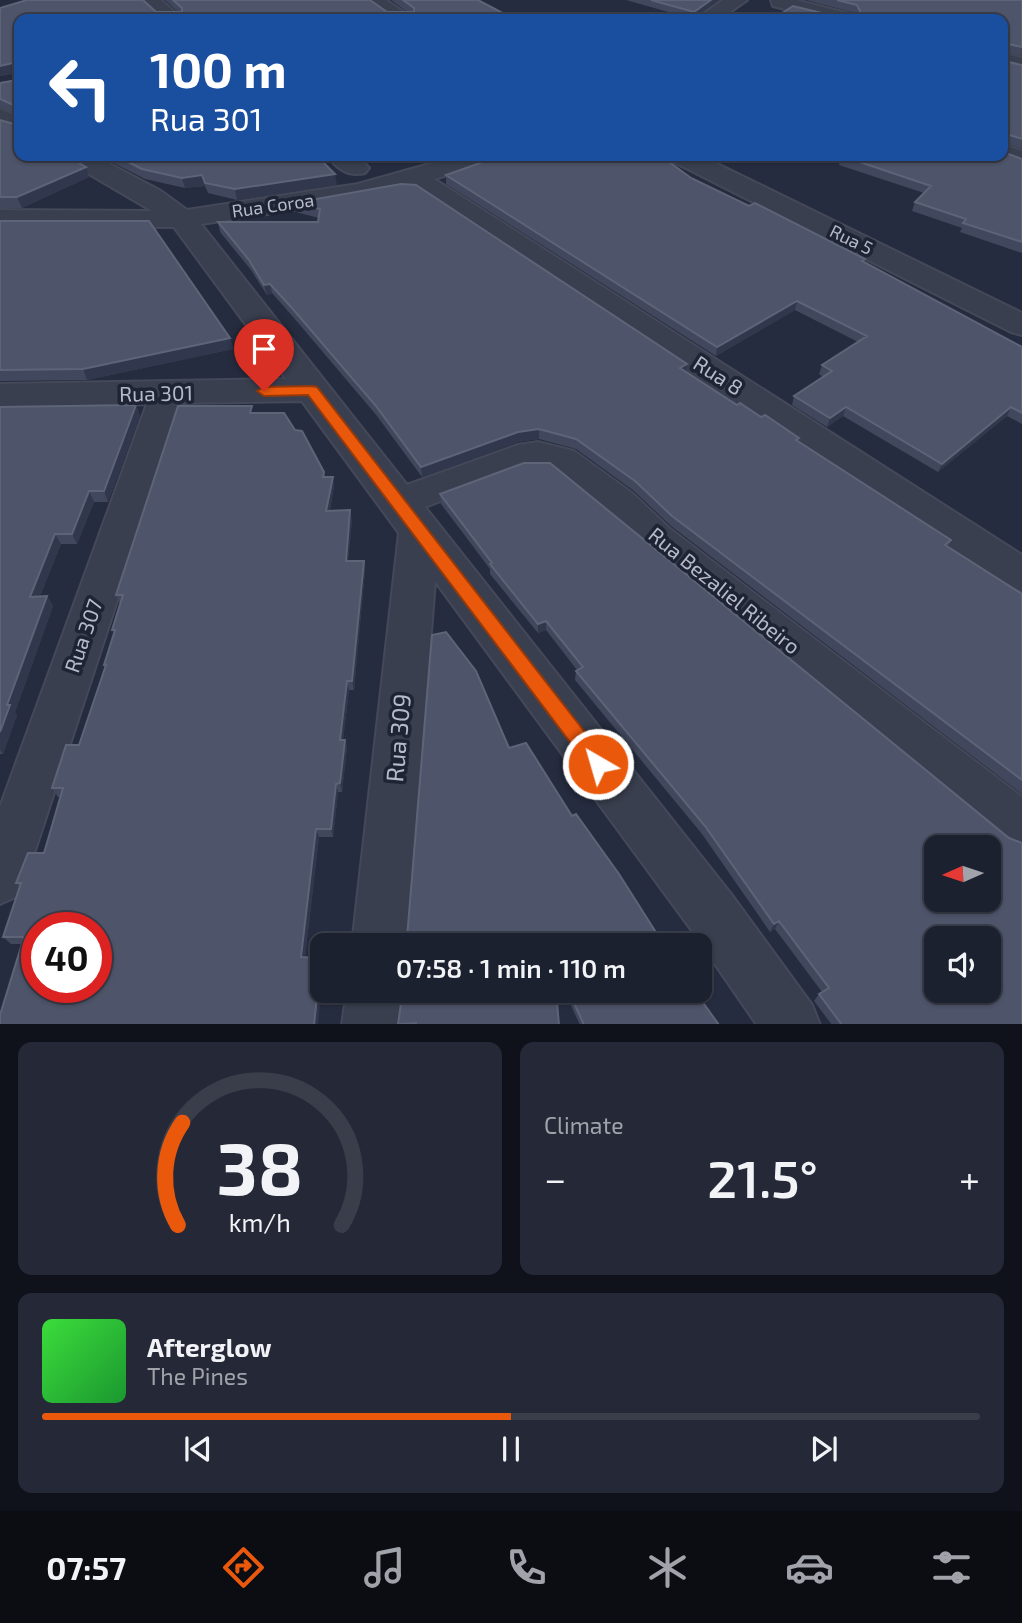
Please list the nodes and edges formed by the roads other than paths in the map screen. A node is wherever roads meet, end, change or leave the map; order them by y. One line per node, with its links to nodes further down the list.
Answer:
1 (149, 0): 6 (street)
2 (372, 0): 7 (street)
3 (737, 0): 8 (street)
4 (782, 1): 5 (street); 9 (street)
5 (763, 13)
6 (166, 14)
7 (395, 14)
8 (714, 14)
9 (829, 14)
10 (85, 161): 16 (street)
11 (450, 161): 14 (street, Rua Coroa)
12 (691, 161): 18 (street, Rua 5)
13 (349, 162): 14 (street, Rua Coroa); 16 (street, Rua Coroa)
14 (407, 167): 16 (street, Rua Coroa); 23 (street, Rua 8)
15 (0, 201): 16 (street)
16 (166, 208): 17 (street); 19 (street)
17 (0, 218)
18 (1022, 325)
19 (312, 390): 20 (street, Rua 301); 22 (street)
20 (168, 394): 21 (street, Rua 301); 25 (street, Rua 307)
21 (0, 395)
22 (409, 516): 24 (street, Rua Bezaliel Ribeiro); 26 (street, Rua 309); 29 (street)
23 (1022, 575)
24 (1022, 827)
25 (0, 878)
26 (380, 933)
27 (373, 1003): 28 (street)
28 (371, 1024)
29 (792, 1024)

